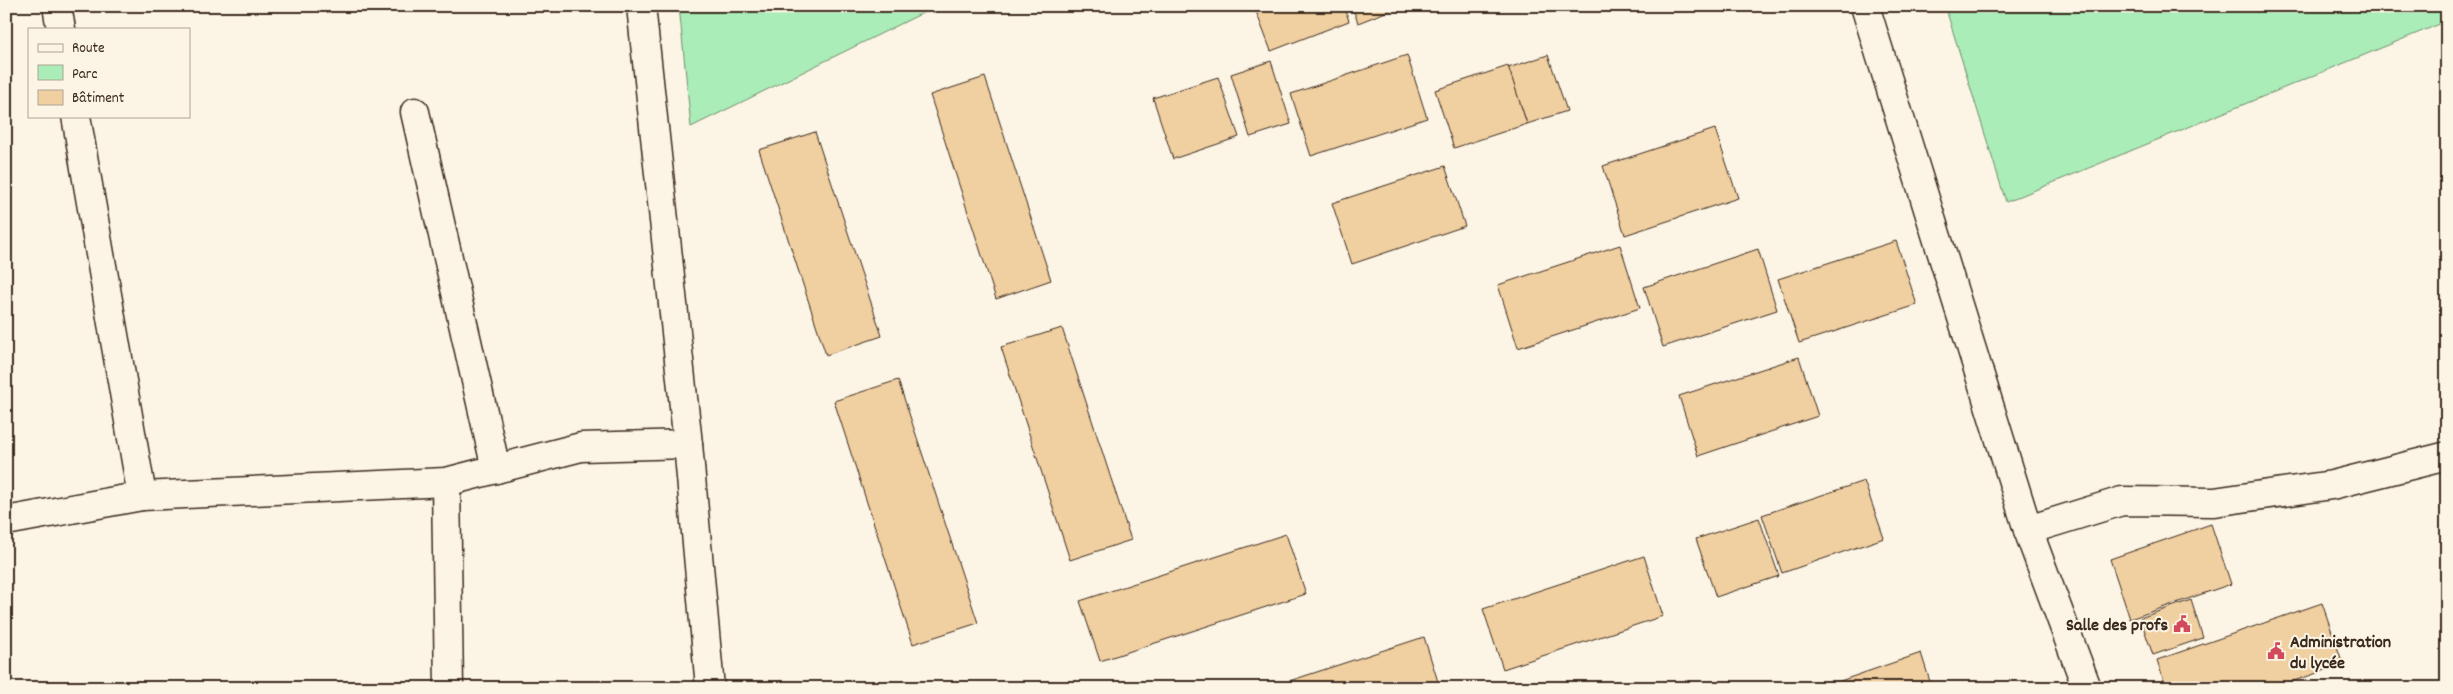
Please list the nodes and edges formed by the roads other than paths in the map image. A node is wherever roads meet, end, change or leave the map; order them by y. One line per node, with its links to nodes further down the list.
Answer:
1 (57, 6): 4 (street)
2 (641, 6): 7 (street)
3 (1865, 6): 13 (street)
4 (61, 28)
5 (415, 112): 9 (street)
6 (76, 118): 11 (street)
7 (688, 444): 9 (street); 15 (street)
8 (2447, 456): 13 (street)
9 (496, 469): 10 (street)
10 (446, 482): 11 (street); 14 (street)
11 (142, 496): 12 (street)
12 (6, 521)
13 (2028, 530): 16 (street)
14 (449, 688)
15 (710, 688)
16 (2087, 688)

